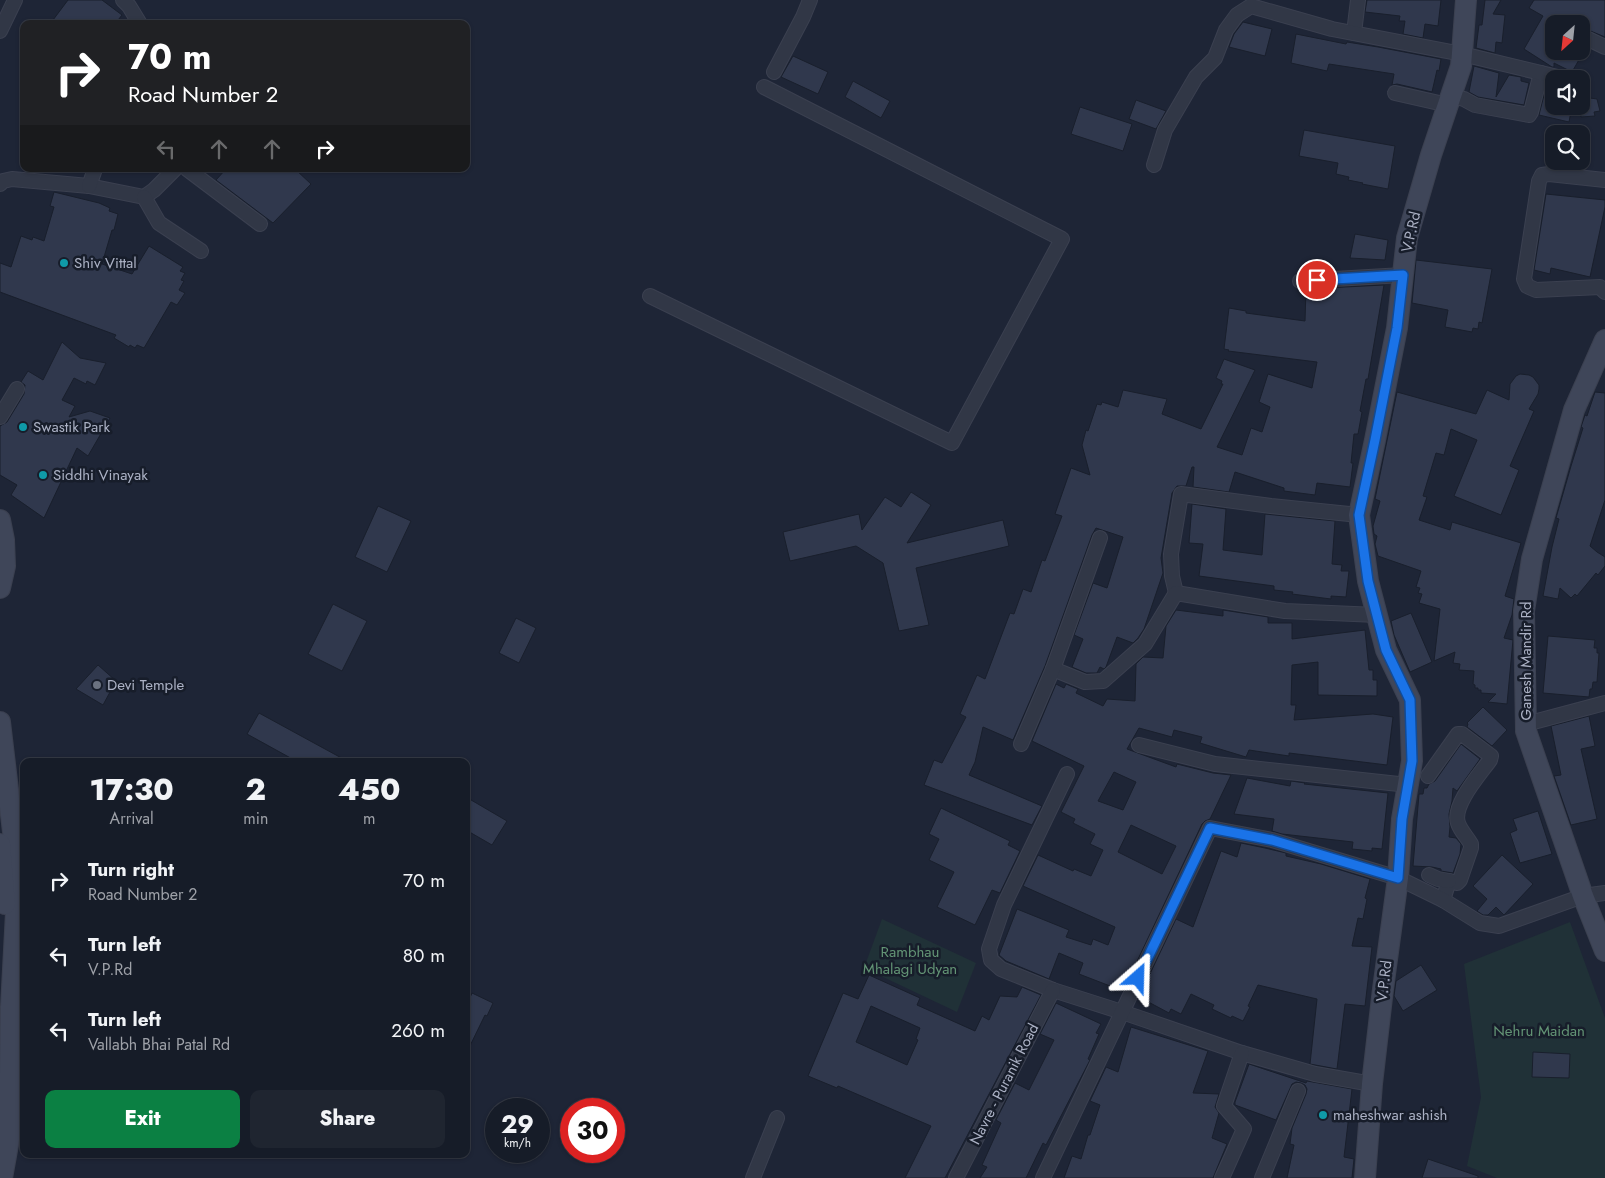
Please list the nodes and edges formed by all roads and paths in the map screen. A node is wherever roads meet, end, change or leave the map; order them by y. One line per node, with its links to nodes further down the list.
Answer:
1 (15, 0): 7 (street)
2 (123, 0): 6 (street)
3 (810, 0): 12 (street)
4 (1358, 0): 8 (street)
5 (1466, 0): 11 (street, V.P.Rd)
6 (137, 20)
7 (0, 31)
8 (1354, 33): 11 (street); 18 (street)
9 (1590, 40): 10 (street)
10 (1605, 48)
11 (1462, 54): 13 (street); 17 (street, V.P.Rd)
12 (774, 72)
13 (1541, 73): 14 (street); 17 (street)
14 (1545, 74)
15 (764, 87): 31 (street)
16 (1395, 93): 17 (street)
17 (1450, 101): 28 (street, V.P.Rd)
18 (1154, 164)
19 (94, 172): 24 (street)
20 (172, 172): 25 (street)
21 (191, 172): 26 (street)
22 (1605, 180): 30 (street)
23 (0, 184): 24 (street)
24 (89, 186): 25 (street)
25 (144, 197): 27 (street)
26 (260, 224)
27 (200, 251)
28 (1403, 275): 29 (street); 35 (street, V.P.Rd)
29 (1300, 281)
30 (1603, 286)
31 (650, 296)
32 (1605, 340): 44 (street, Ganesh Mandir Rd)
33 (17, 389): 34 (street)
34 (0, 417)
35 (1359, 515): 40 (street); 41 (street, V.P.Rd)
36 (0, 520): 38 (street)
37 (1100, 538): 42 (street)
38 (2, 540): 39 (street)
39 (0, 588)
40 (1176, 593): 41 (street); 42 (street)
41 (1377, 615): 49 (street, V.P.Rd)
42 (1053, 669): 46 (street)
43 (1605, 703): 44 (street)
44 (1526, 724): 56 (street, Ganesh Mandir Rd)
45 (0, 731): 51 (street)
46 (1021, 744)
47 (1139, 745): 49 (street)
48 (1067, 774): 60 (street)
49 (1421, 778): 53 (street, V.P.Rd); 54 (street)
50 (0, 844): 51 (street)
51 (11, 873): 58 (street)
52 (1429, 875): 54 (street)
53 (1398, 878): 57 (street); 62 (street); 65 (street, V.P.Rd)
54 (1449, 881): 57 (street)
55 (1605, 893): 56 (street)
56 (1583, 896): 57 (street); 59 (street, Ganesh Mandir Rd)
57 (1443, 900)
58 (6, 944): 61 (street)
59 (1605, 951)
60 (1052, 990): 62 (street); 71 (street, Navre - Puranik Road)
61 (6, 992): 64 (street)
62 (1122, 1012): 63 (street); 72 (street)
63 (1242, 1053): 65 (street); 73 (street)
64 (5, 1066): 68 (street)
65 (1372, 1084): 75 (street, V.P.Rd)
66 (1298, 1091): 74 (street)
67 (777, 1118): 70 (street)
68 (5, 1130): 69 (street)
69 (2, 1178)
70 (753, 1178)
71 (956, 1178)
72 (1043, 1178)
73 (1222, 1178)
74 (1262, 1178)
75 (1364, 1178)

